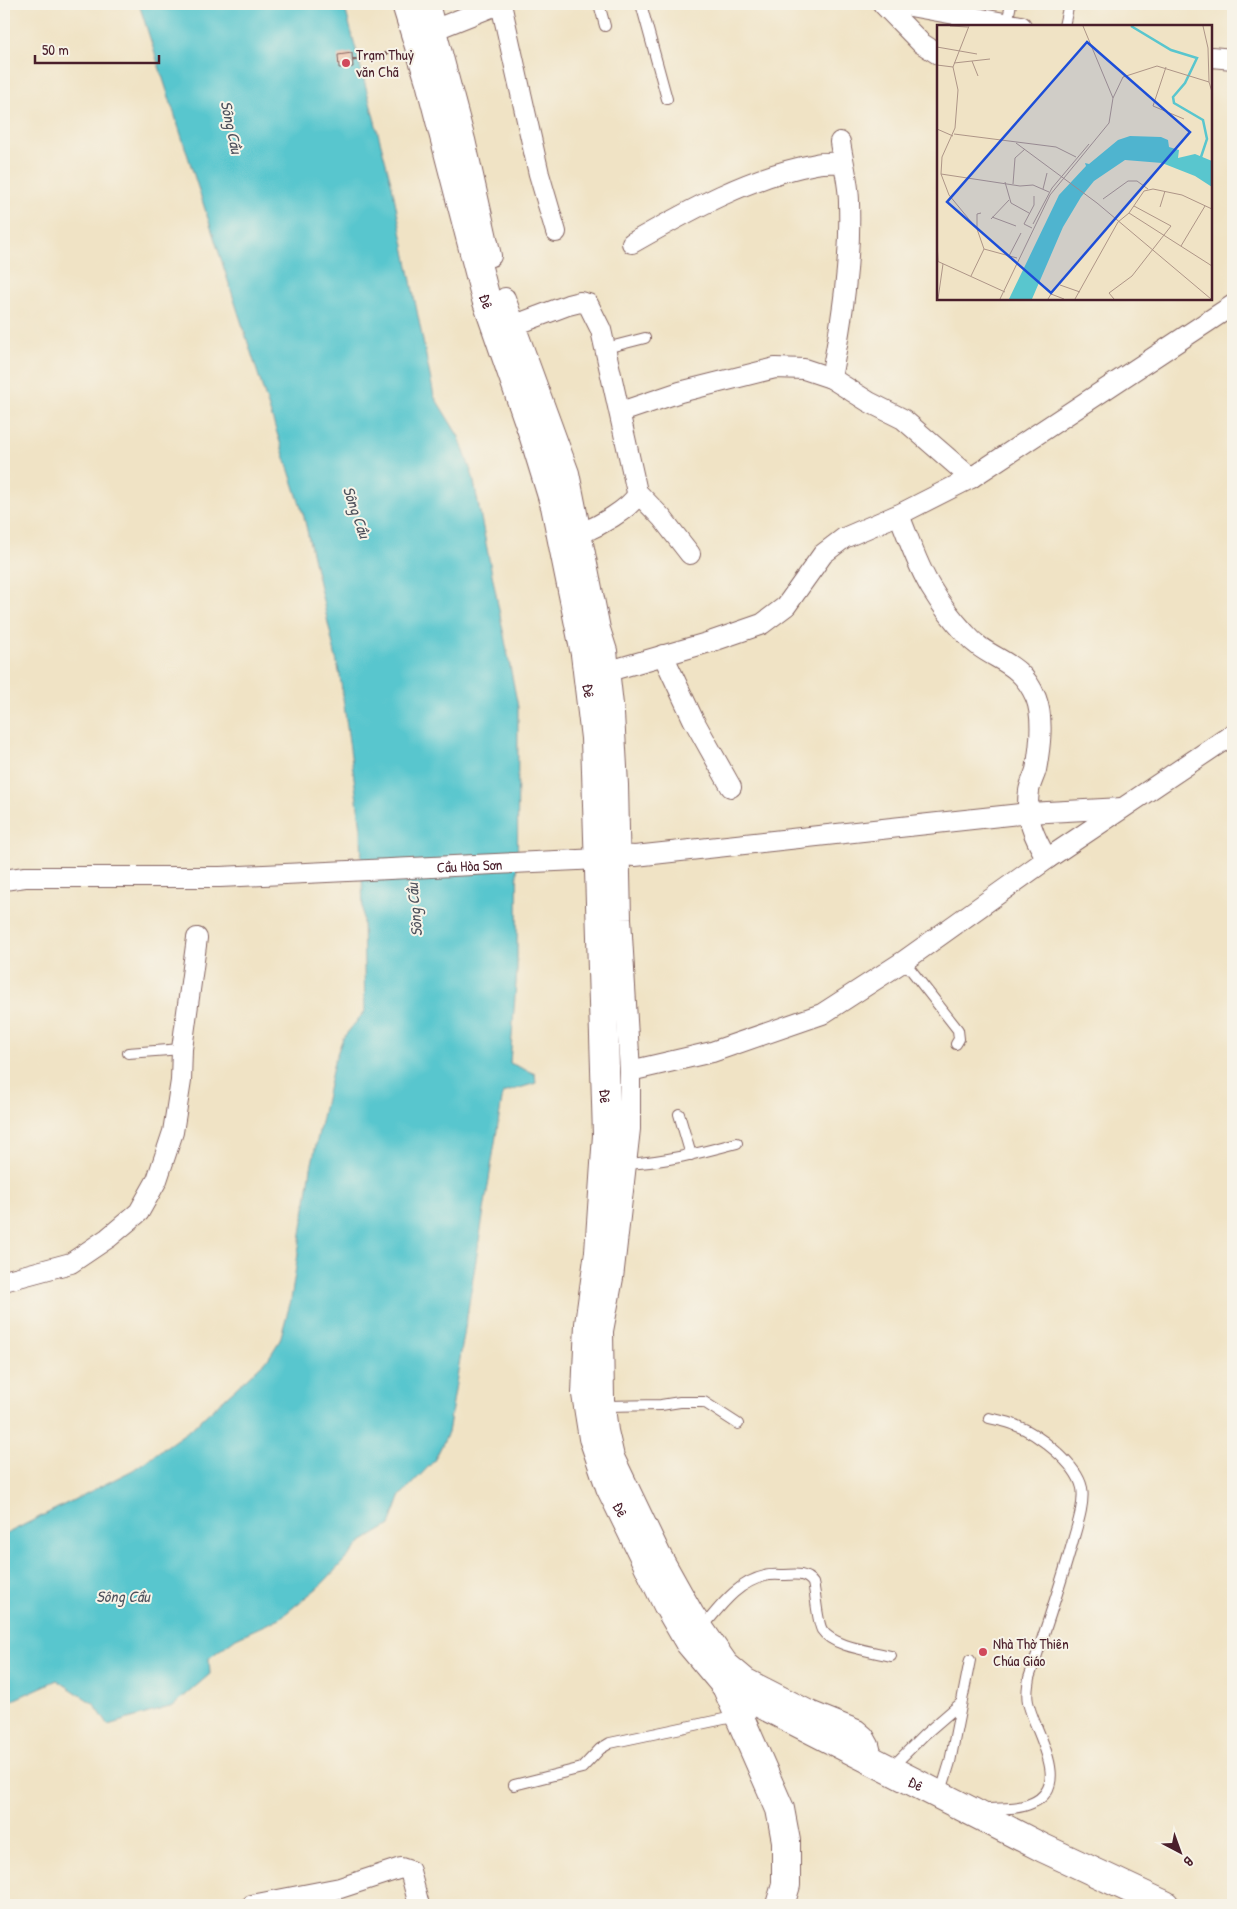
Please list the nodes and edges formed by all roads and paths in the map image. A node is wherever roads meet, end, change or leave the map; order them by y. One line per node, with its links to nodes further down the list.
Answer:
1 (406, 4): 42 (main road, Đê)
2 (430, 4): 12 (street)
3 (500, 4): 12 (street); 21 (street)
4 (599, 4): 11 (lane)
5 (641, 4): 18 (lane)
6 (883, 4): 14 (street)
7 (899, 4): 9 (street)
8 (1068, 8): 10 (lane)
9 (1011, 20)
10 (1064, 25)
11 (605, 26)
12 (436, 29): 23 (street)
13 (402, 50): 17 (path)
14 (937, 53)
15 (1212, 57): 16 (street)
16 (1233, 58)
17 (352, 60)
18 (667, 99)
19 (840, 142): 20 (street)
20 (843, 163): 22 (street); 29 (street)
21 (556, 232)
22 (632, 243)
23 (491, 256)
24 (505, 298): 26 (street)
25 (1233, 305): 31 (street)
26 (515, 325): 28 (street); 34 (street)
27 (645, 338): 28 (lane)
28 (606, 348): 30 (street)
29 (832, 378): 30 (street); 31 (street)
30 (621, 412): 32 (street)
31 (972, 478): 33 (street)
32 (638, 494): 34 (street); 35 (street)
33 (898, 515): 36 (street); 41 (street)
34 (582, 533): 37 (street)
35 (690, 554)
36 (664, 656): 37 (street); 39 (street)
37 (609, 671): 42 (street)
38 (1233, 734): 40 (street)
39 (730, 787)
40 (1122, 808): 41 (street, Cầu Hòa Sơn); 43 (street)
41 (1028, 814): 42 (street, Cầu Hòa Sơn); 43 (street)
42 (610, 857): 44 (street, Cầu Hòa Sơn); 50 (street); 62 (main road, Đê)
43 (1047, 859): 46 (street)
44 (4, 880)
45 (197, 938): 48 (street)
46 (904, 961): 47 (lane); 50 (street)
47 (956, 1044)
48 (182, 1049): 49 (lane); 55 (street)
49 (128, 1053)
50 (630, 1071): 54 (street)
51 (679, 1114): 53 (lane)
52 (737, 1143): 53 (lane)
53 (691, 1155): 54 (lane)
54 (626, 1164): 56 (street)
55 (4, 1281)
56 (605, 1406): 58 (lane); 59 (street)
57 (989, 1418): 68 (lane)
58 (738, 1424)
59 (702, 1628): 60 (lane); 65 (street)
60 (891, 1656)
61 (970, 1660): 63 (lane)
62 (726, 1686): 64 (main road); 65 (main road, Đê)
63 (961, 1703): 65 (lane); 67 (lane)
64 (739, 1716): 66 (lane); 71 (main road)
65 (881, 1766): 67 (main road, Đê)
66 (514, 1785)
67 (940, 1796): 68 (main road, Đê)
68 (968, 1810): 72 (main road, Đê)
69 (252, 1905): 70 (street)
70 (419, 1905)
71 (780, 1905)
72 (1165, 1905)

